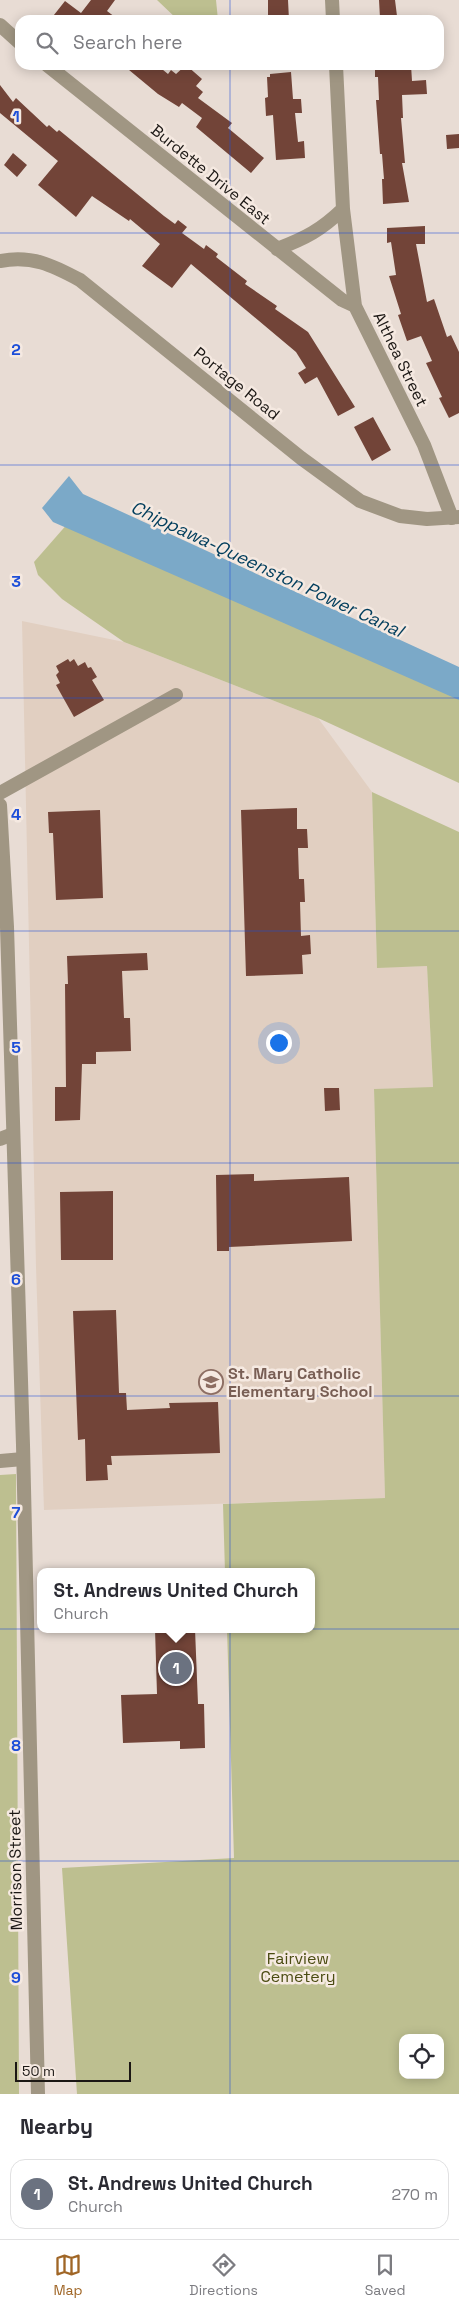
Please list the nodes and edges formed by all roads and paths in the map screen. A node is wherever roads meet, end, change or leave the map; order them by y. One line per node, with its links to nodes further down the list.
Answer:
1 (332, 0): 2 (street)
2 (333, 15)
3 (0, 25): 4 (street)
4 (15, 38)
5 (53, 70): 8 (street, Burdette Drive East)
6 (336, 70): 7 (street, Althea Street)
7 (343, 208): 8 (street); 10 (street, Althea Street)
8 (278, 249): 10 (street, Burdette Drive East)
9 (0, 261): 11 (street, Portage Road)
10 (355, 306): 11 (street, Althea Street)
11 (456, 517)
12 (176, 696): 13 (street)
13 (0, 793)
14 (0, 805): 15 (street, Morrison Street)
15 (7, 1137): 16 (street, Morrison Street)
16 (23, 1460): 17 (street); 18 (street, Morrison Street)
17 (0, 1461)
18 (38, 2094)

